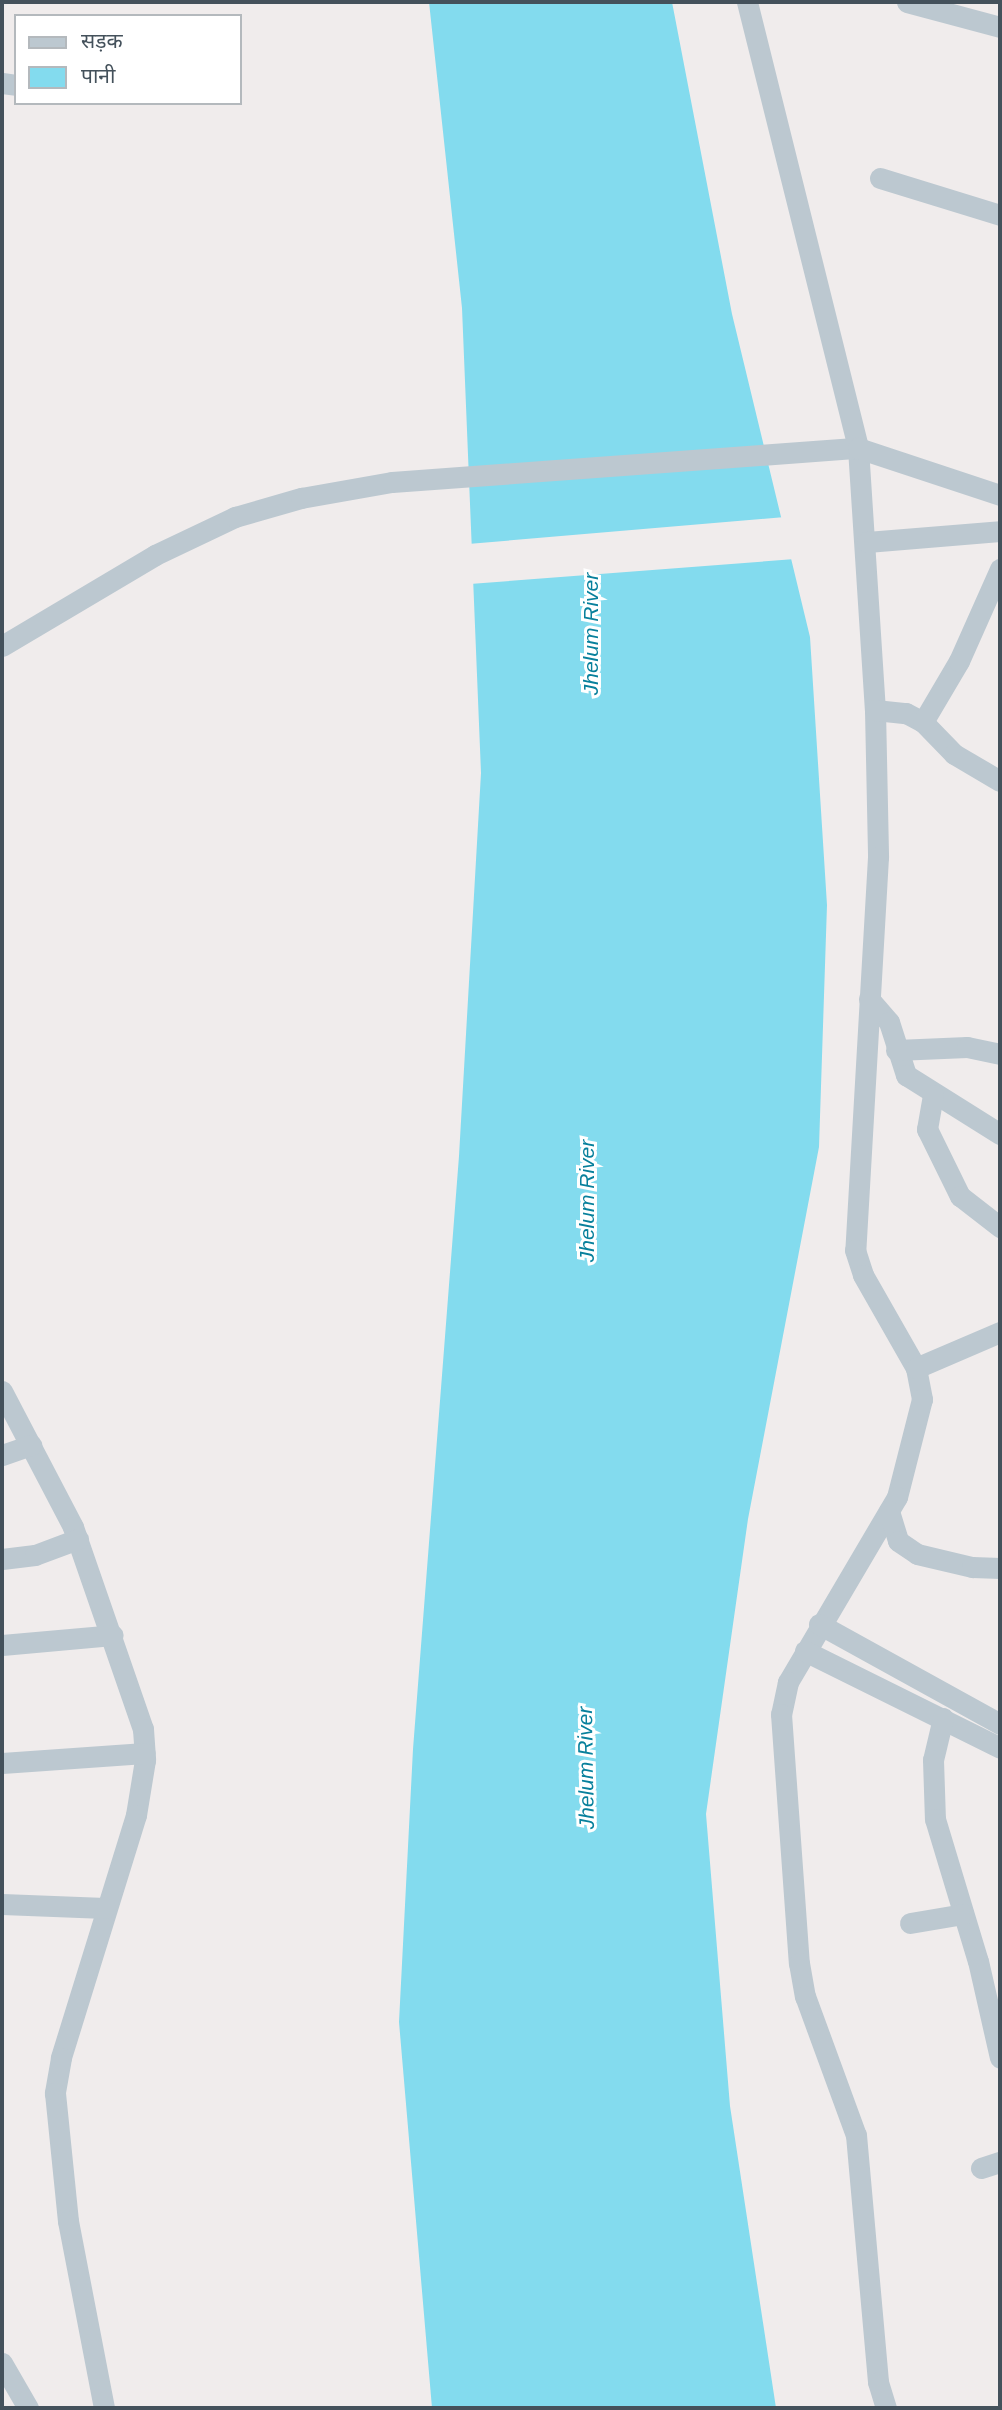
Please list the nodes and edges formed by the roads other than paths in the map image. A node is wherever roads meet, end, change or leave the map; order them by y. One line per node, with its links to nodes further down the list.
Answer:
1 (747, 2): 6 (street)
2 (907, 2): 3 (street)
3 (1000, 27)
4 (880, 178): 5 (street)
5 (1000, 215)
6 (858, 448): 7 (street); 9 (street); 11 (street)
7 (1000, 495)
8 (1000, 531): 9 (street)
9 (867, 542): 12 (street)
10 (1000, 569): 13 (street)
11 (2, 646)
12 (875, 710): 13 (street); 15 (street)
13 (923, 722): 14 (street)
14 (1000, 781)
15 (869, 999): 16 (street); 22 (street)
16 (896, 1050): 17 (street); 18 (street)
17 (1000, 1054)
18 (933, 1095): 19 (street); 20 (street)
19 (1000, 1134)
20 (1000, 1227)
21 (1000, 1332): 22 (street)
22 (916, 1368): 26 (street)
23 (2, 1391): 24 (street)
24 (31, 1445): 25 (street); 27 (street)
25 (2, 1455)
26 (889, 1511): 29 (street); 31 (street)
27 (78, 1539): 28 (street); 30 (street)
28 (2, 1559)
29 (1000, 1568)
30 (113, 1635): 32 (street); 36 (street)
31 (812, 1638): 33 (street); 34 (street); 47 (street)
32 (2, 1644)
33 (943, 1718): 35 (street); 40 (street)
34 (1000, 1724)
35 (1000, 1748)
36 (145, 1753): 37 (street); 39 (street)
37 (2, 1763)
38 (2, 1904): 39 (street)
39 (105, 1908): 46 (street)
40 (963, 1914): 41 (street); 42 (street)
41 (910, 1923)
42 (996, 2012): 43 (street)
43 (1000, 2059)
44 (2, 2363): 45 (street)
45 (29, 2408)
46 (104, 2408)
47 (886, 2408)

